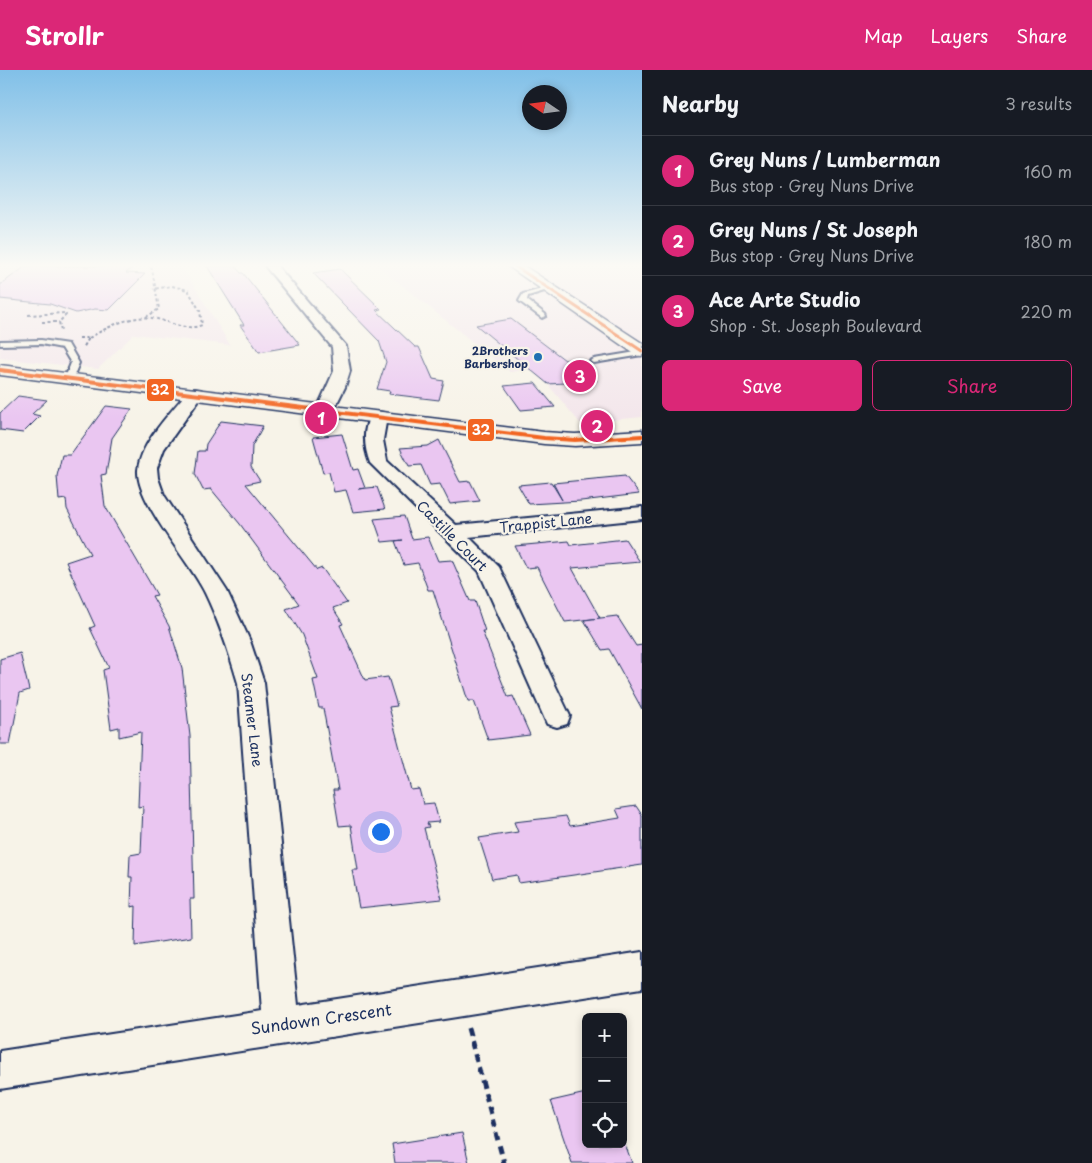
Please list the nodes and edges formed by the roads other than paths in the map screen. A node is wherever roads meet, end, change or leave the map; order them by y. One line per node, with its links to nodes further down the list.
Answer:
1 (314, 317): 9 (street)
2 (590, 317): 4 (street)
3 (0, 343): 7 (lane)
4 (642, 352): 5 (lane)
5 (594, 361)
6 (1, 371): 7 (street)
7 (69, 378): 8 (street)
8 (195, 394): 9 (street); 16 (street, Steamer Lane)
9 (325, 410): 10 (street)
10 (378, 417): 11 (street); 13 (street, Castille Court)
11 (642, 436)
12 (642, 513): 13 (street, Trappist Lane)
13 (450, 532): 14 (street, Castille Court)
14 (557, 716)
15 (642, 970): 16 (street, Sundown Crescent)
16 (282, 1025): 17 (street, Sundown Crescent)
17 (0, 1070)

